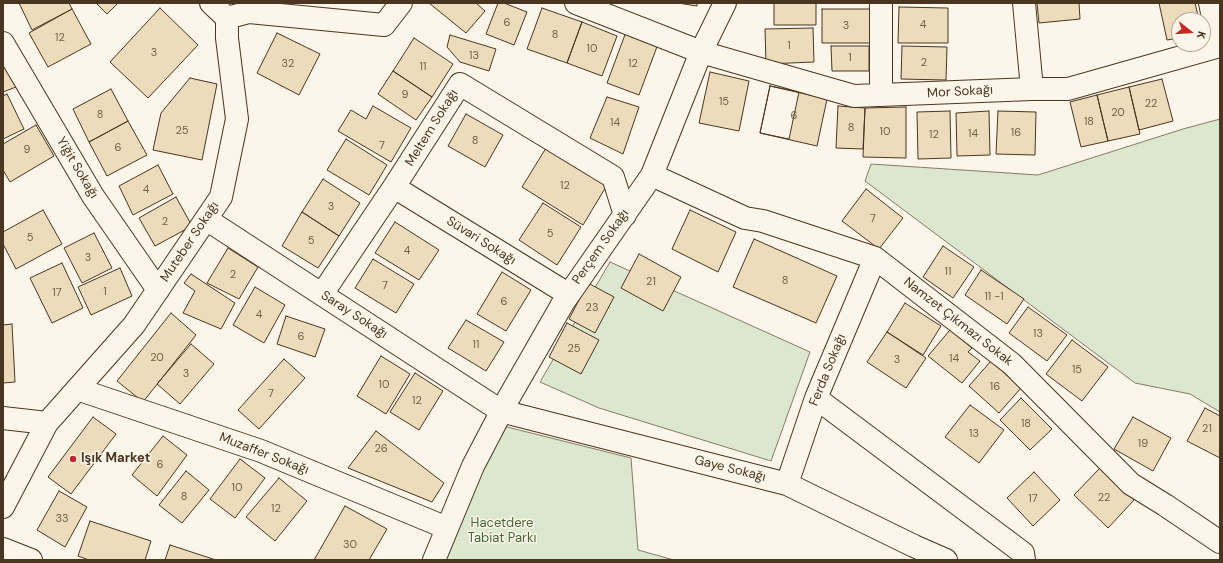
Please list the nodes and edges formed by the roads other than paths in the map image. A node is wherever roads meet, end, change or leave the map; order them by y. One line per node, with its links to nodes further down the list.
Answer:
1 (211, 3): 8 (street)
2 (401, 3): 8 (street)
3 (576, 3): 11 (street)
4 (725, 3): 11 (street, Perçem Sokağı)
5 (881, 3): 13 (street)
6 (1024, 3): 12 (street)
7 (1210, 3): 10 (street)
8 (227, 18): 17 (street, Muteber Sokağı)
9 (3, 43): 19 (street, Yiğit Sokağı)
10 (1219, 46): 12 (street, Mor Sokağı)
11 (701, 52): 13 (street, Mor Sokağı); 14 (street, Perçem Sokağı)
12 (1032, 88): 13 (street, Mor Sokağı)
13 (881, 95)
14 (652, 175): 16 (street, Perçem Sokağı); 18 (street, Namzet Çıkmazı Sokak)
15 (394, 187): 16 (street, Meltem Sokağı); 20 (street, Meltem Sokağı); 21 (street, Süvari Sokağı)
16 (625, 215): 21 (street, Perçem Sokağı)
17 (206, 219): 19 (street, Muteber Sokağı); 20 (street, Saray Sokağı)
18 (875, 258): 23 (street, Ferda Sokağı); 30 (street, Namzet Çıkmazı Sokak)
19 (158, 290): 22 (street, Muteber Sokağı)
20 (322, 294): 24 (street, Saray Sokağı)
21 (568, 294): 24 (street, Perçem Sokağı)
22 (77, 389): 26 (street, Muteber Sokağı); 29 (street, Muzaffer Sokağı)
23 (816, 398): 27 (street, Ferda Sokağı); 35 (street)
24 (502, 411): 27 (street, Gaye Sokağı); 29 (street, Perçem Sokağı)
25 (3, 418): 26 (street)
26 (46, 423): 28 (street, Muteber Sokağı)
27 (787, 484): 34 (street, Gaye Sokağı)
28 (3, 507)
29 (447, 528): 33 (street, Perçem Sokağı)
30 (1220, 542)
31 (3, 549): 32 (street)
32 (28, 559)
33 (434, 560)
34 (946, 560)
35 (1024, 560)

